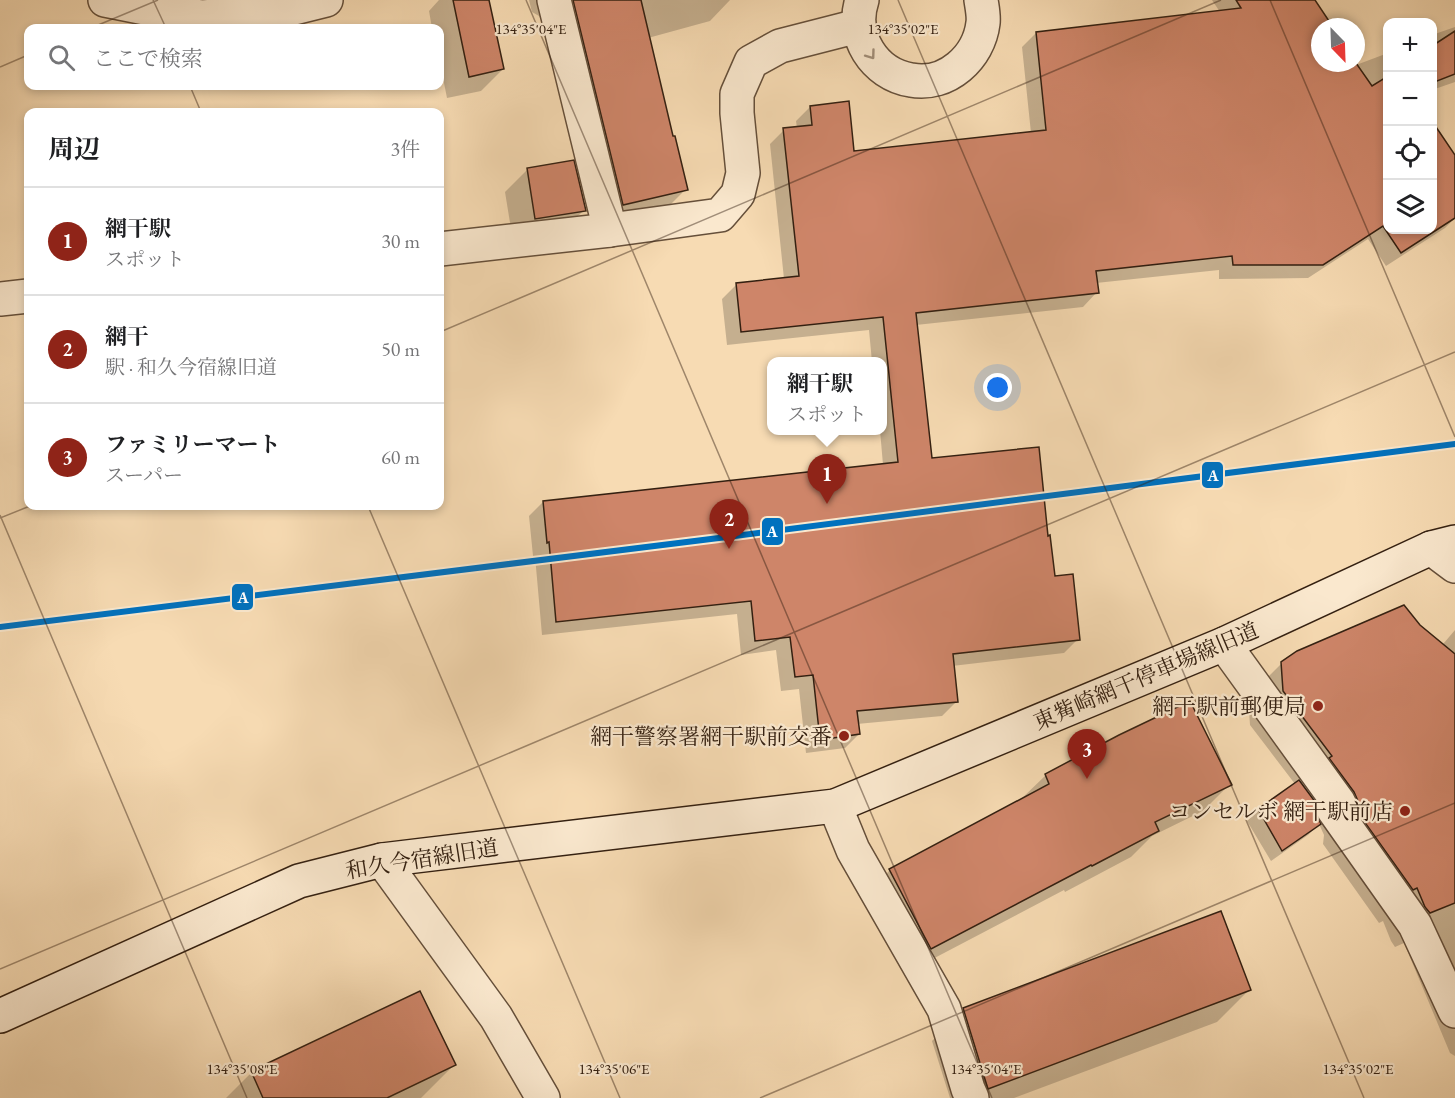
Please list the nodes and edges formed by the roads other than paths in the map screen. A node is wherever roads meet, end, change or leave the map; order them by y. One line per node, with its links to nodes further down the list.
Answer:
1 (105, 0): 2 (street)
2 (326, 0)
3 (554, 0): 7 (street)
4 (981, 0): 5 (street); 6 (street, one-way to 4)
5 (988, 0)
6 (860, 13): 7 (street)
7 (610, 230): 8 (street)
8 (444, 249)
9 (24, 296): 10 (street)
10 (0, 299)
11 (1447, 552): 12 (street, 東觜崎網干停車場線旧道)
12 (1224, 644): 13 (street, 東觜崎網干停車場線旧道); 15 (street)
13 (835, 806): 14 (street, 和久今宿線旧道); 18 (street)
14 (382, 860): 16 (street, 和久今宿線旧道); 17 (street)
15 (1455, 1011)
16 (0, 1016)
17 (543, 1098)
18 (972, 1098)

